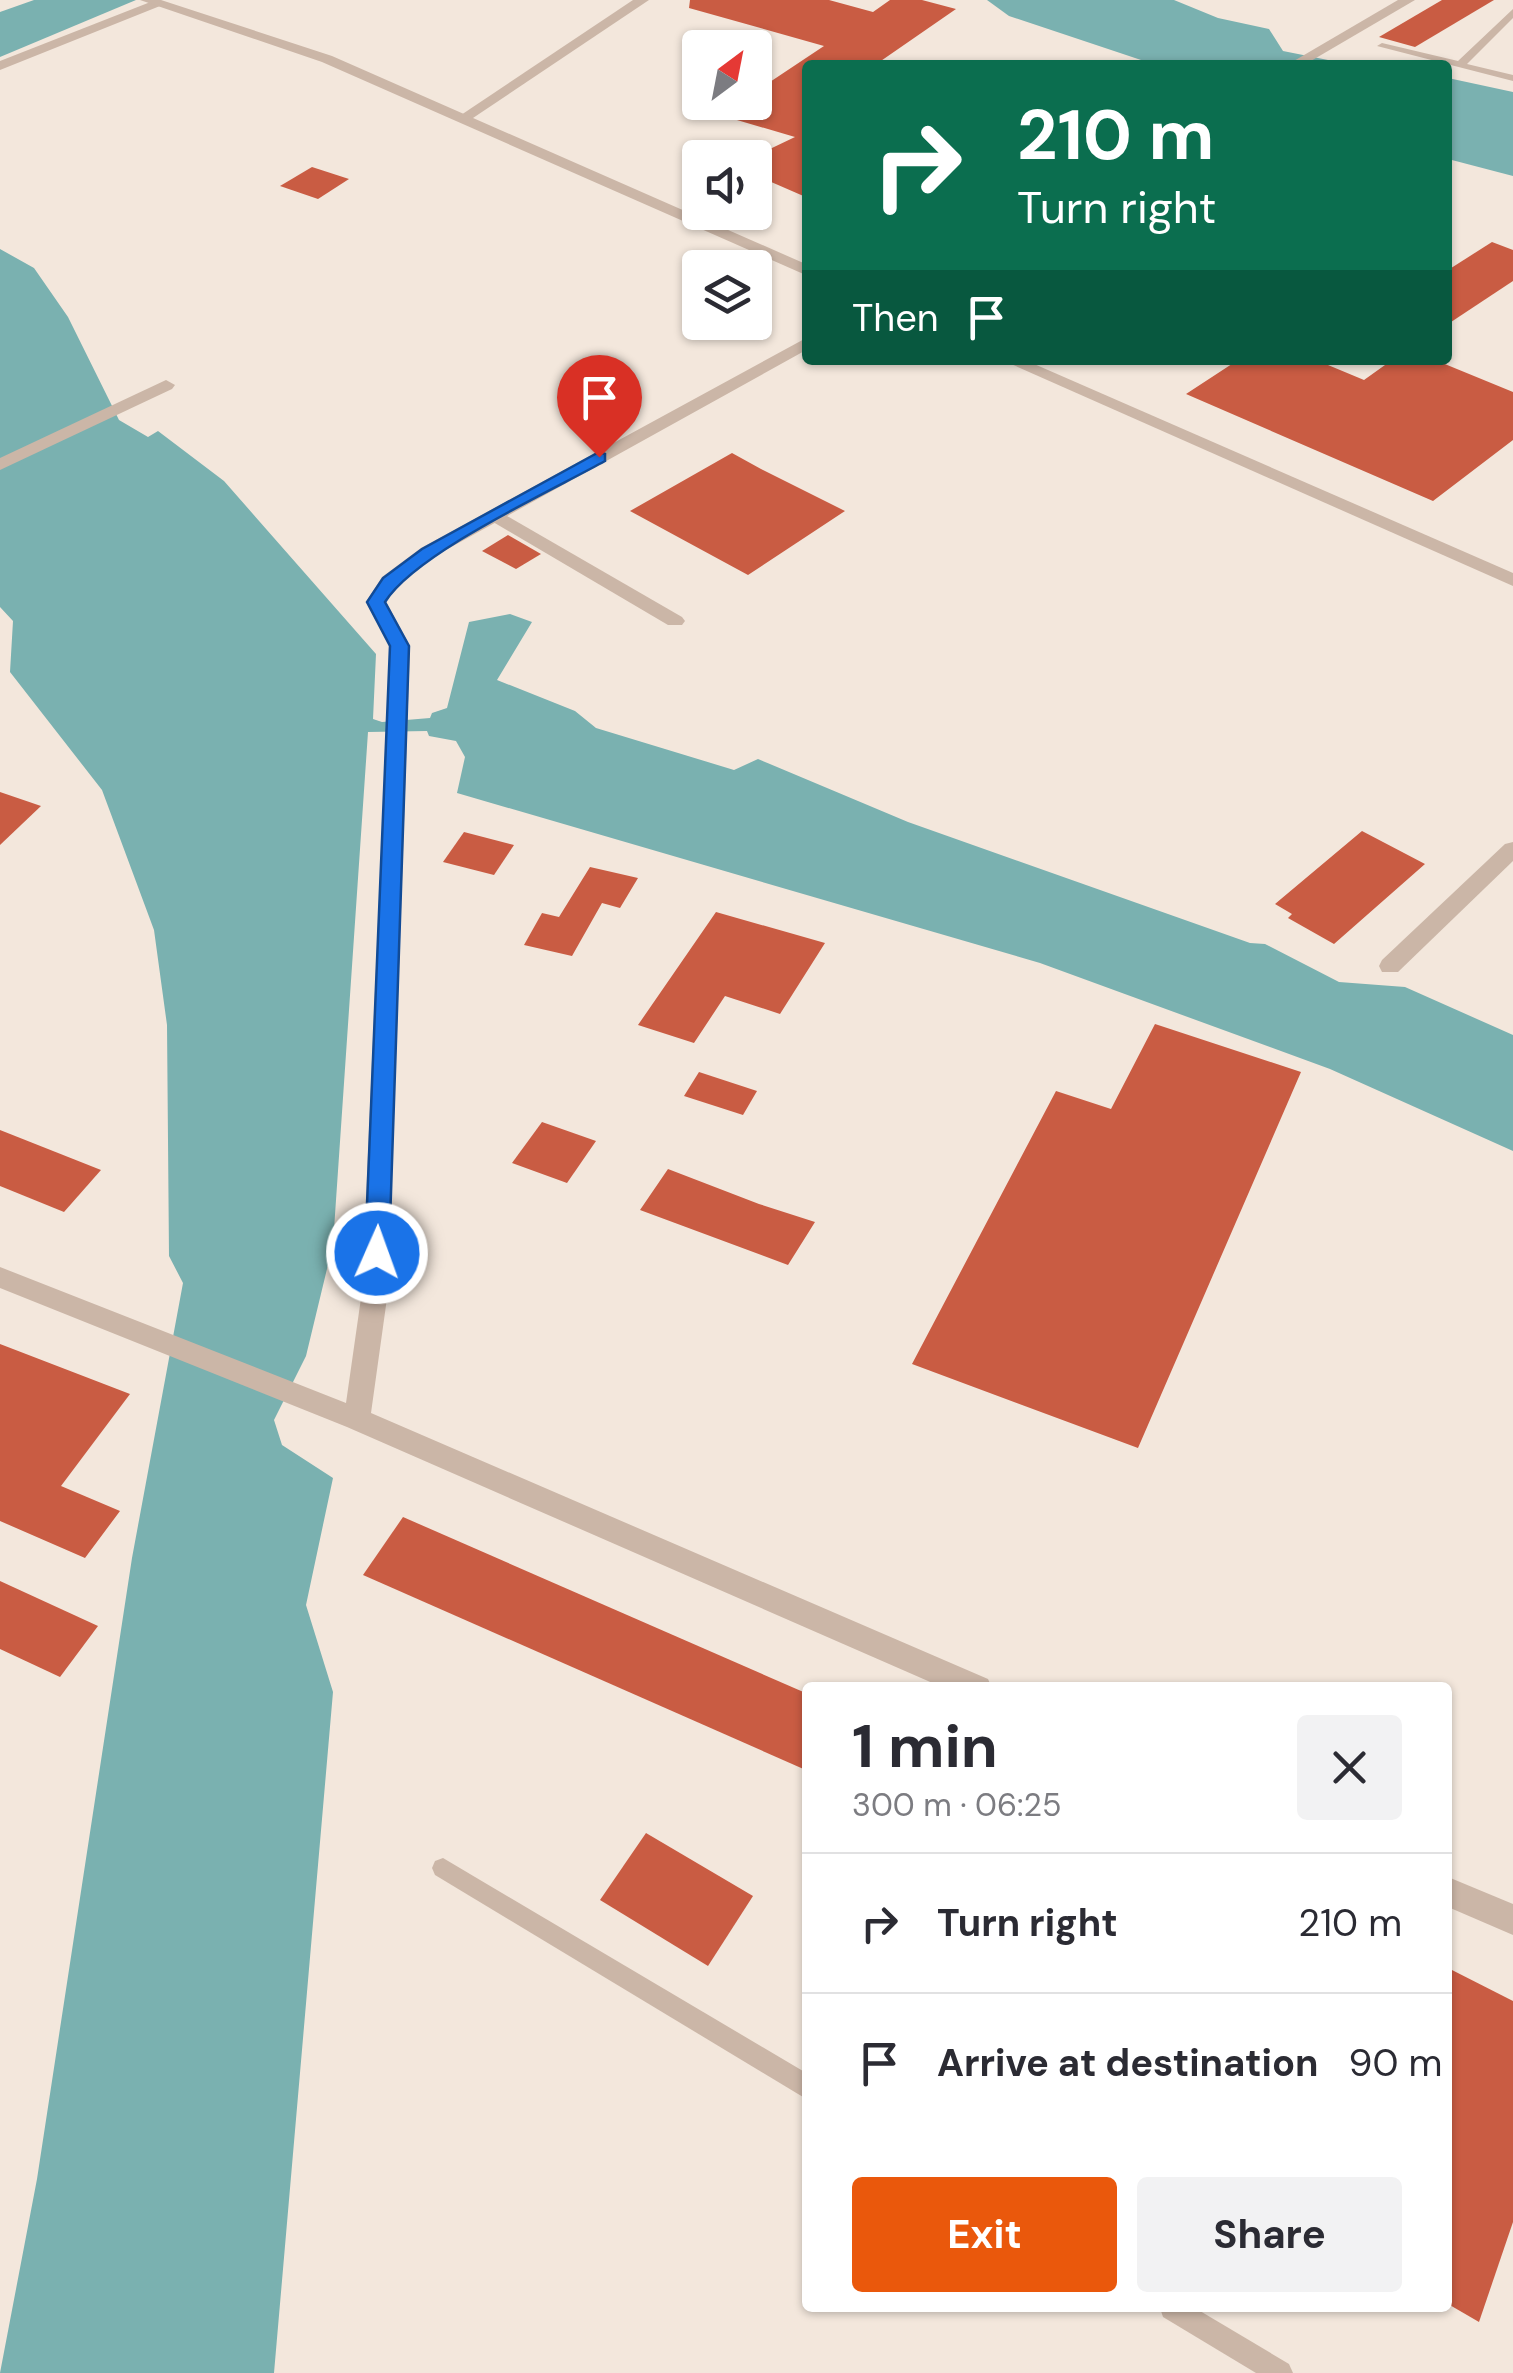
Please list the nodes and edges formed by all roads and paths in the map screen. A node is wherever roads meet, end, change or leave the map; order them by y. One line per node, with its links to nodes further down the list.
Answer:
1 (642, 0): 12 (street)
2 (1408, 0): 6 (street)
3 (152, 2): 10 (street); 12 (street)
4 (1513, 12): 9 (lane)
5 (1382, 46): 7 (lane)
6 (1303, 60)
7 (1439, 60)
8 (1452, 63): 9 (lane)
9 (1460, 65): 11 (lane)
10 (0, 66)
11 (1513, 78)
12 (462, 119): 13 (street)
13 (802, 268)
14 (802, 345): 18 (street)
15 (1022, 365): 19 (street)
16 (166, 384): 17 (street)
17 (0, 465)
18 (495, 515): 20 (street); 24 (street)
19 (1513, 580)
20 (676, 621)
21 (1513, 849): 22 (street)
22 (1390, 966)
23 (0, 1277): 24 (street)
24 (357, 1418): 25 (street)
25 (963, 1682)
26 (443, 1868): 29 (lane)
27 (1452, 1894): 28 (street)
28 (1513, 1920)
29 (802, 2084)
30 (1179, 2312): 31 (lane)
31 (1280, 2373)

